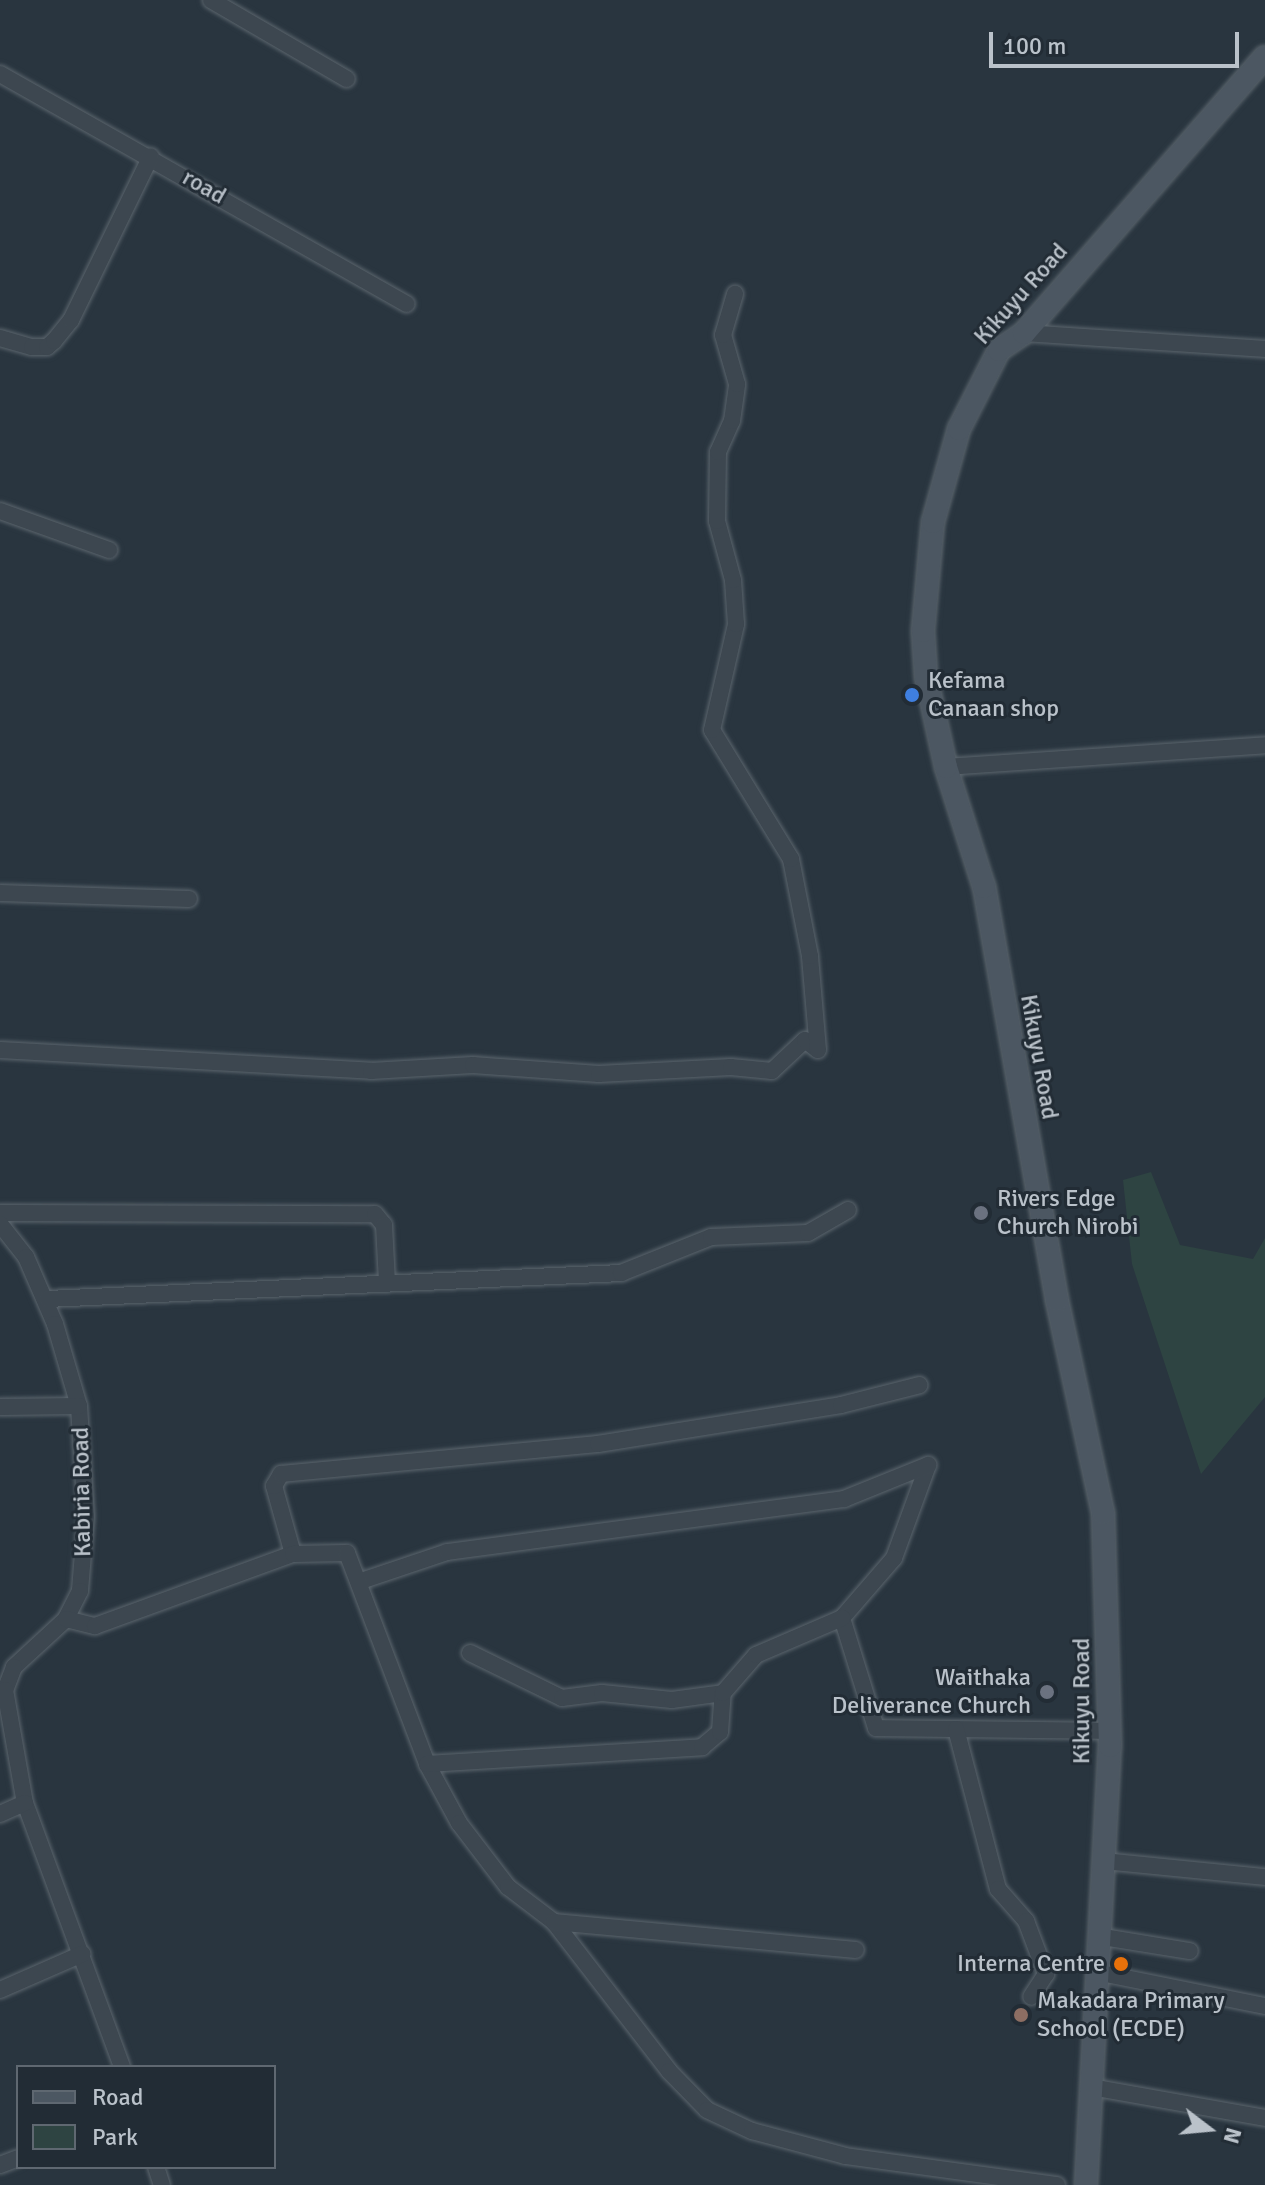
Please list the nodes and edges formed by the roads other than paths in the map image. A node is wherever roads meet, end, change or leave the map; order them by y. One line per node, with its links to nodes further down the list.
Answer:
1 (211, 0): 4 (street)
2 (1263, 63): 8 (main road, Kikuyu Road)
3 (0, 74): 5 (street, road)
4 (347, 79)
5 (151, 156): 7 (street, road); 9 (street)
6 (735, 294): 17 (street)
7 (406, 304)
8 (1024, 333): 10 (street); 14 (main road, Kikuyu Road)
9 (0, 338)
10 (1265, 349)
11 (0, 511): 12 (street)
12 (109, 550)
13 (1265, 745): 14 (street)
14 (946, 767): 34 (main road, Kikuyu Road)
15 (0, 893): 16 (street)
16 (189, 899)
17 (0, 1050)
18 (848, 1210): 21 (street)
19 (0, 1213): 21 (street)
20 (0, 1224): 22 (street, Kabiria Road)
21 (387, 1282): 22 (street)
22 (47, 1299): 24 (street, Kabiria Road)
23 (920, 1385): 26 (street)
24 (79, 1406): 25 (street); 29 (street, Kabiria Road)
25 (0, 1407)
26 (293, 1554): 27 (street); 29 (street)
27 (361, 1581): 28 (street); 35 (street)
28 (842, 1618): 32 (street); 33 (street)
29 (66, 1619): 31 (street, Kabiria Road)
30 (470, 1653): 32 (street)
31 (7, 1668): 36 (street, Kabiria Road)
32 (723, 1693): 35 (street)
33 (956, 1729): 34 (street); 47 (street)
34 (1110, 1731): 38 (main road, Kikuyu Road)
35 (427, 1764): 40 (street)
36 (25, 1803): 37 (street); 44 (street, Kabiria Road)
37 (0, 1814)
38 (1104, 1861): 39 (street); 41 (main road, Kikuyu Road)
39 (1265, 1877)
40 (554, 1922): 42 (street); 52 (street)
41 (1097, 1936): 43 (street); 45 (main road, Kikuyu Road)
42 (856, 1950)
43 (1190, 1951)
44 (82, 1954): 46 (street); 49 (street, Kabiria Road)
45 (1096, 1972): 48 (street); 50 (main road, Kikuyu Road)
46 (0, 1990)
47 (1031, 1997)
48 (1265, 2006)
49 (121, 2065)
50 (1091, 2087): 51 (street); 53 (main road, Kikuyu Road)
51 (1265, 2118)
52 (1057, 2185)
53 (1086, 2185)

